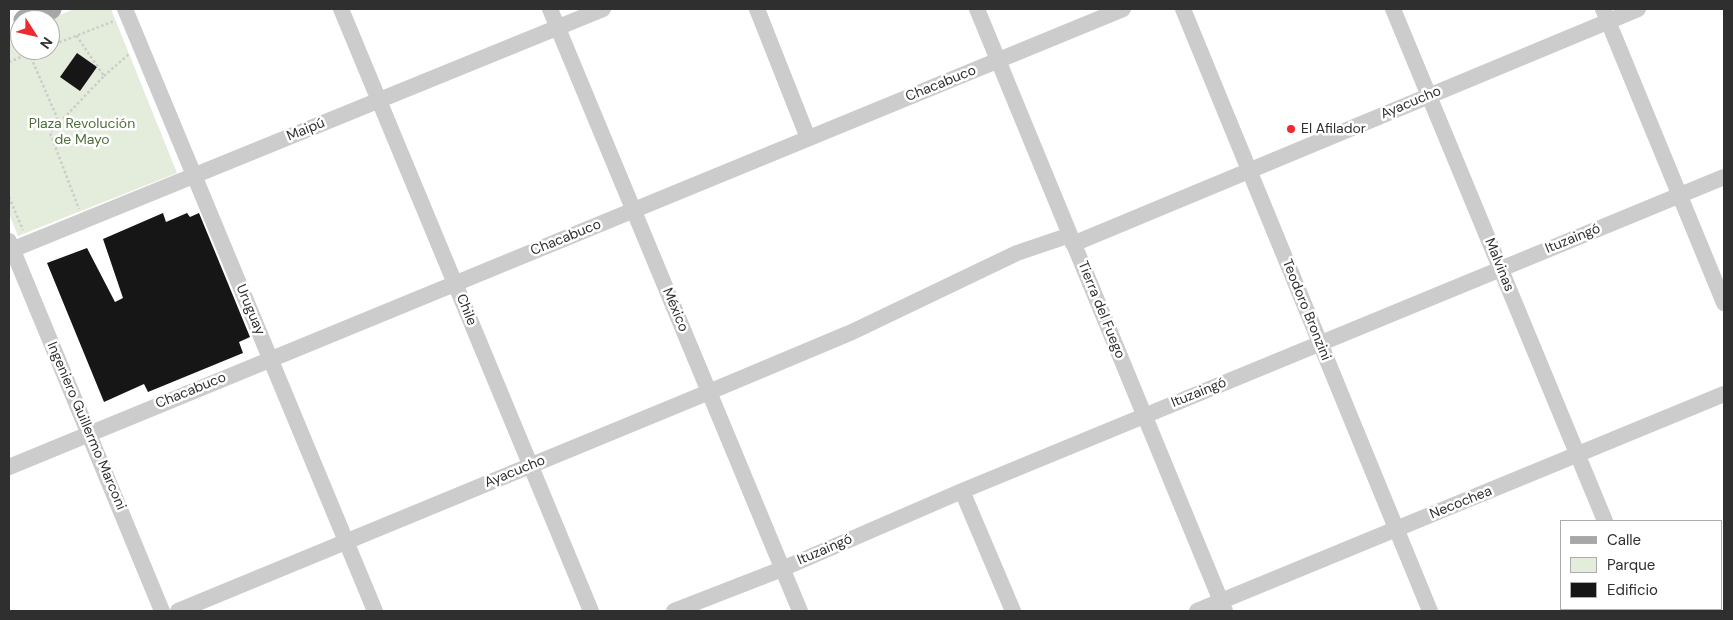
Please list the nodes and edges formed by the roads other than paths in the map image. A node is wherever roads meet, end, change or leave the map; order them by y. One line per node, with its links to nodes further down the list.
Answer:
1 (341, 9): 15 (street, Chile)
2 (550, 9): 12 (street, México)
3 (603, 9): 12 (street, Maipú)
4 (757, 9): 16 (street)
5 (976, 9): 13 (street, Tierra del Fuego)
6 (1123, 9): 13 (street, Chacabuco)
7 (1183, 9): 17 (street, Teodoro Bronzini)
8 (1393, 9): 14 (street, Malvinas)
9 (1638, 9): 11 (street, Ayacucho)
10 (121, 14): 18 (street, Uruguay)
11 (1605, 15): 14 (street, Ayacucho); 20 (street)
12 (557, 27): 15 (street, Maipú); 21 (street, México)
13 (998, 60): 16 (street, Chacabuco); 22 (street, Tierra del Fuego)
14 (1429, 96): 17 (street, Ayacucho); 24 (street, Malvinas)
15 (379, 100): 18 (street, Maipú); 25 (street, Chile)
16 (808, 138): 21 (street, Chacabuco)
17 (1250, 171): 22 (street, Ayacucho); 27 (street, Teodoro Bronzini)
18 (194, 175): 23 (street, Maipú); 28 (street, Uruguay)
19 (1724, 177): 20 (street, Ituzaingó)
20 (1680, 195): 24 (street, Ituzaingó); 26 (street)
21 (633, 210): 25 (street, Chacabuco); 29 (street, México)
22 (1072, 240): 29 (street, Ayacucho); 31 (street, Tierra del Fuego)
23 (10, 247): 32 (street, Ingeniero Guillermo Marconi)
24 (1500, 269): 27 (street, Ituzaingó); 33 (street, Malvinas)
25 (455, 283): 28 (street, Chacabuco); 34 (street, Chile)
26 (1724, 304)
27 (1320, 344): 31 (street, Ituzaingó); 38 (street, Teodoro Bronzini)
28 (270, 359): 32 (street, Chacabuco); 39 (street, Uruguay)
29 (709, 392): 34 (street, Ayacucho); 40 (street, México)
30 (1724, 394): 33 (street, Necochea)
31 (1144, 416): 36 (street, Ituzaingó); 41 (street, Tierra del Fuego)
32 (89, 434): 35 (street, Chacabuco); 42 (street, Ingeniero Guillermo Marconi)
33 (1577, 455): 37 (street, Malvinas); 38 (street, Necochea)
34 (530, 466): 39 (street, Ayacucho); 45 (street, Chile)
35 (9, 467)
36 (962, 491): 40 (street, Ituzaingó); 48 (street)
37 (1605, 520)
38 (1396, 529): 41 (street, Necochea); 50 (street, Teodoro Bronzini)
39 (346, 542): 43 (street, Ayacucho); 44 (street, Uruguay)
40 (782, 568): 46 (street, Ituzaingó); 47 (street, México)
41 (1223, 606): 49 (street, Necochea)
42 (162, 611)
43 (178, 611)
44 (375, 611)
45 (591, 611)
46 (674, 611)
47 (800, 611)
48 (1013, 611)
49 (1197, 611)
50 (1430, 611)

